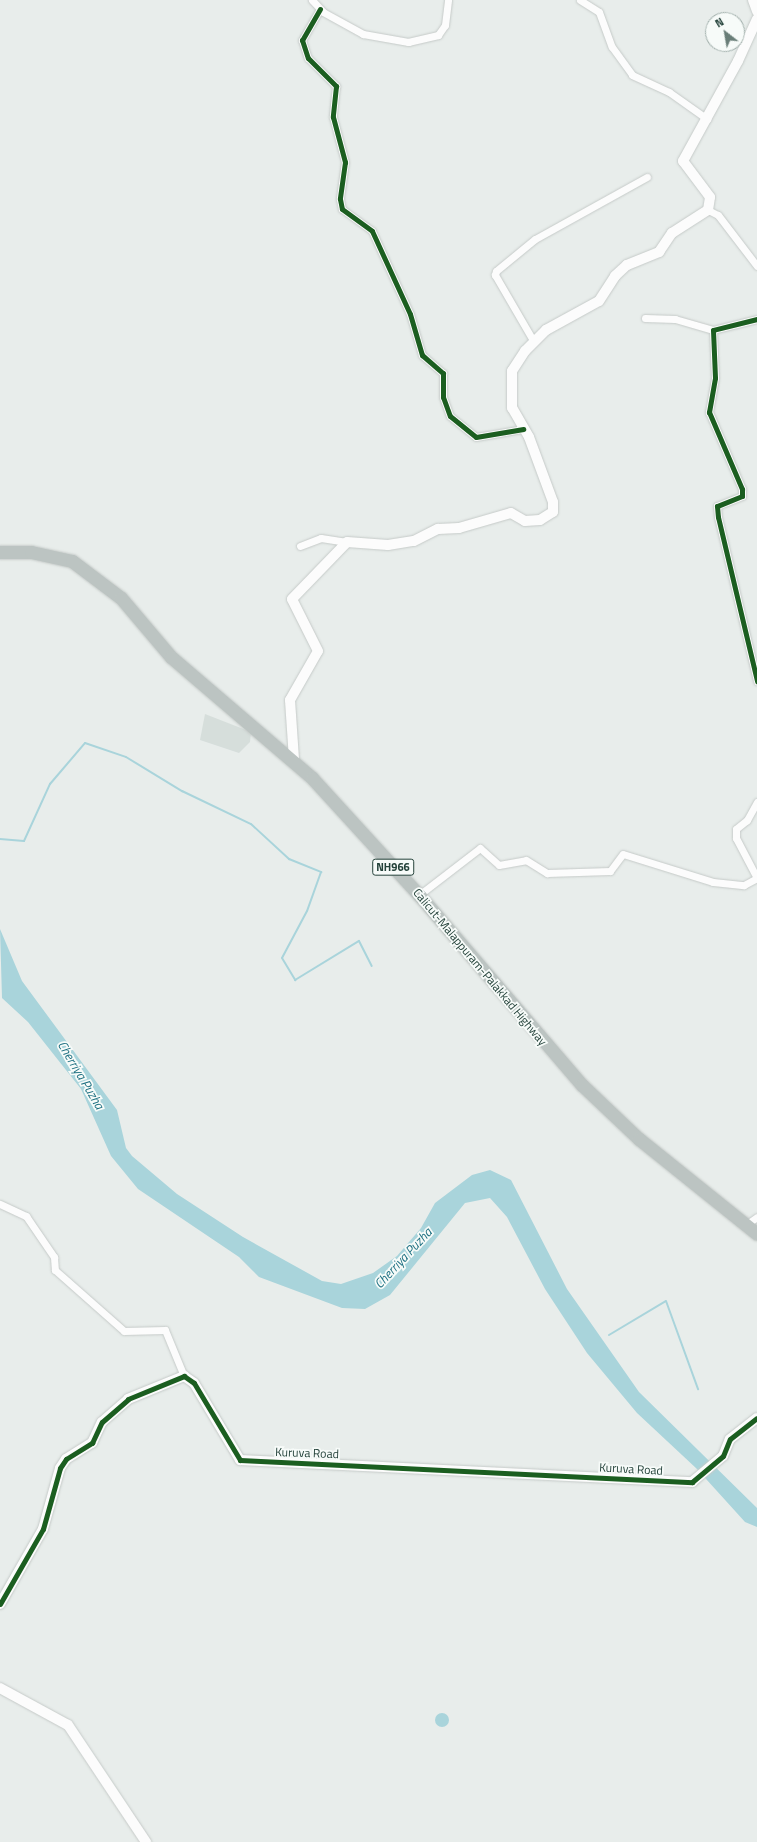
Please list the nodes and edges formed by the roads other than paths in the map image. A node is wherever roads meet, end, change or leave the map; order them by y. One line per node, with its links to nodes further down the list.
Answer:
1 (312, 0): 5 (street)
2 (448, 0): 5 (street)
3 (580, 0): 8 (street)
4 (753, 0): 6 (main road)
5 (320, 9): 16 (street)
6 (757, 11)
7 (757, 19): 8 (main road)
8 (707, 119): 10 (main road)
9 (647, 177): 15 (street)
10 (708, 210): 11 (street); 15 (main road)
11 (757, 266)
12 (645, 318): 14 (street)
13 (757, 319): 14 (street)
14 (713, 330): 20 (street)
15 (534, 342): 16 (main road)
16 (523, 429): 17 (main road)
17 (347, 542): 18 (street); 21 (main road)
18 (300, 546)
19 (0, 552): 21 (highway, Calicut-Malappuram-Palakkad Highway / NH966)
20 (757, 681)
21 (294, 759): 24 (highway, Calicut-Malappuram-Palakkad Highway / NH966)
22 (757, 802): 23 (street)
23 (757, 878): 24 (street)
24 (419, 895): 26 (highway, Calicut-Malappuram-Palakkad Highway / NH966)
25 (0, 1204): 28 (street)
26 (752, 1220): 27 (highway, Calicut-Malappuram-Palakkad Highway / NH966)
27 (757, 1234)
28 (184, 1376): 29 (main road, Kuruva Road); 30 (main road)
29 (757, 1418)
30 (0, 1604)
31 (0, 1688): 32 (main road)
32 (146, 1842)

